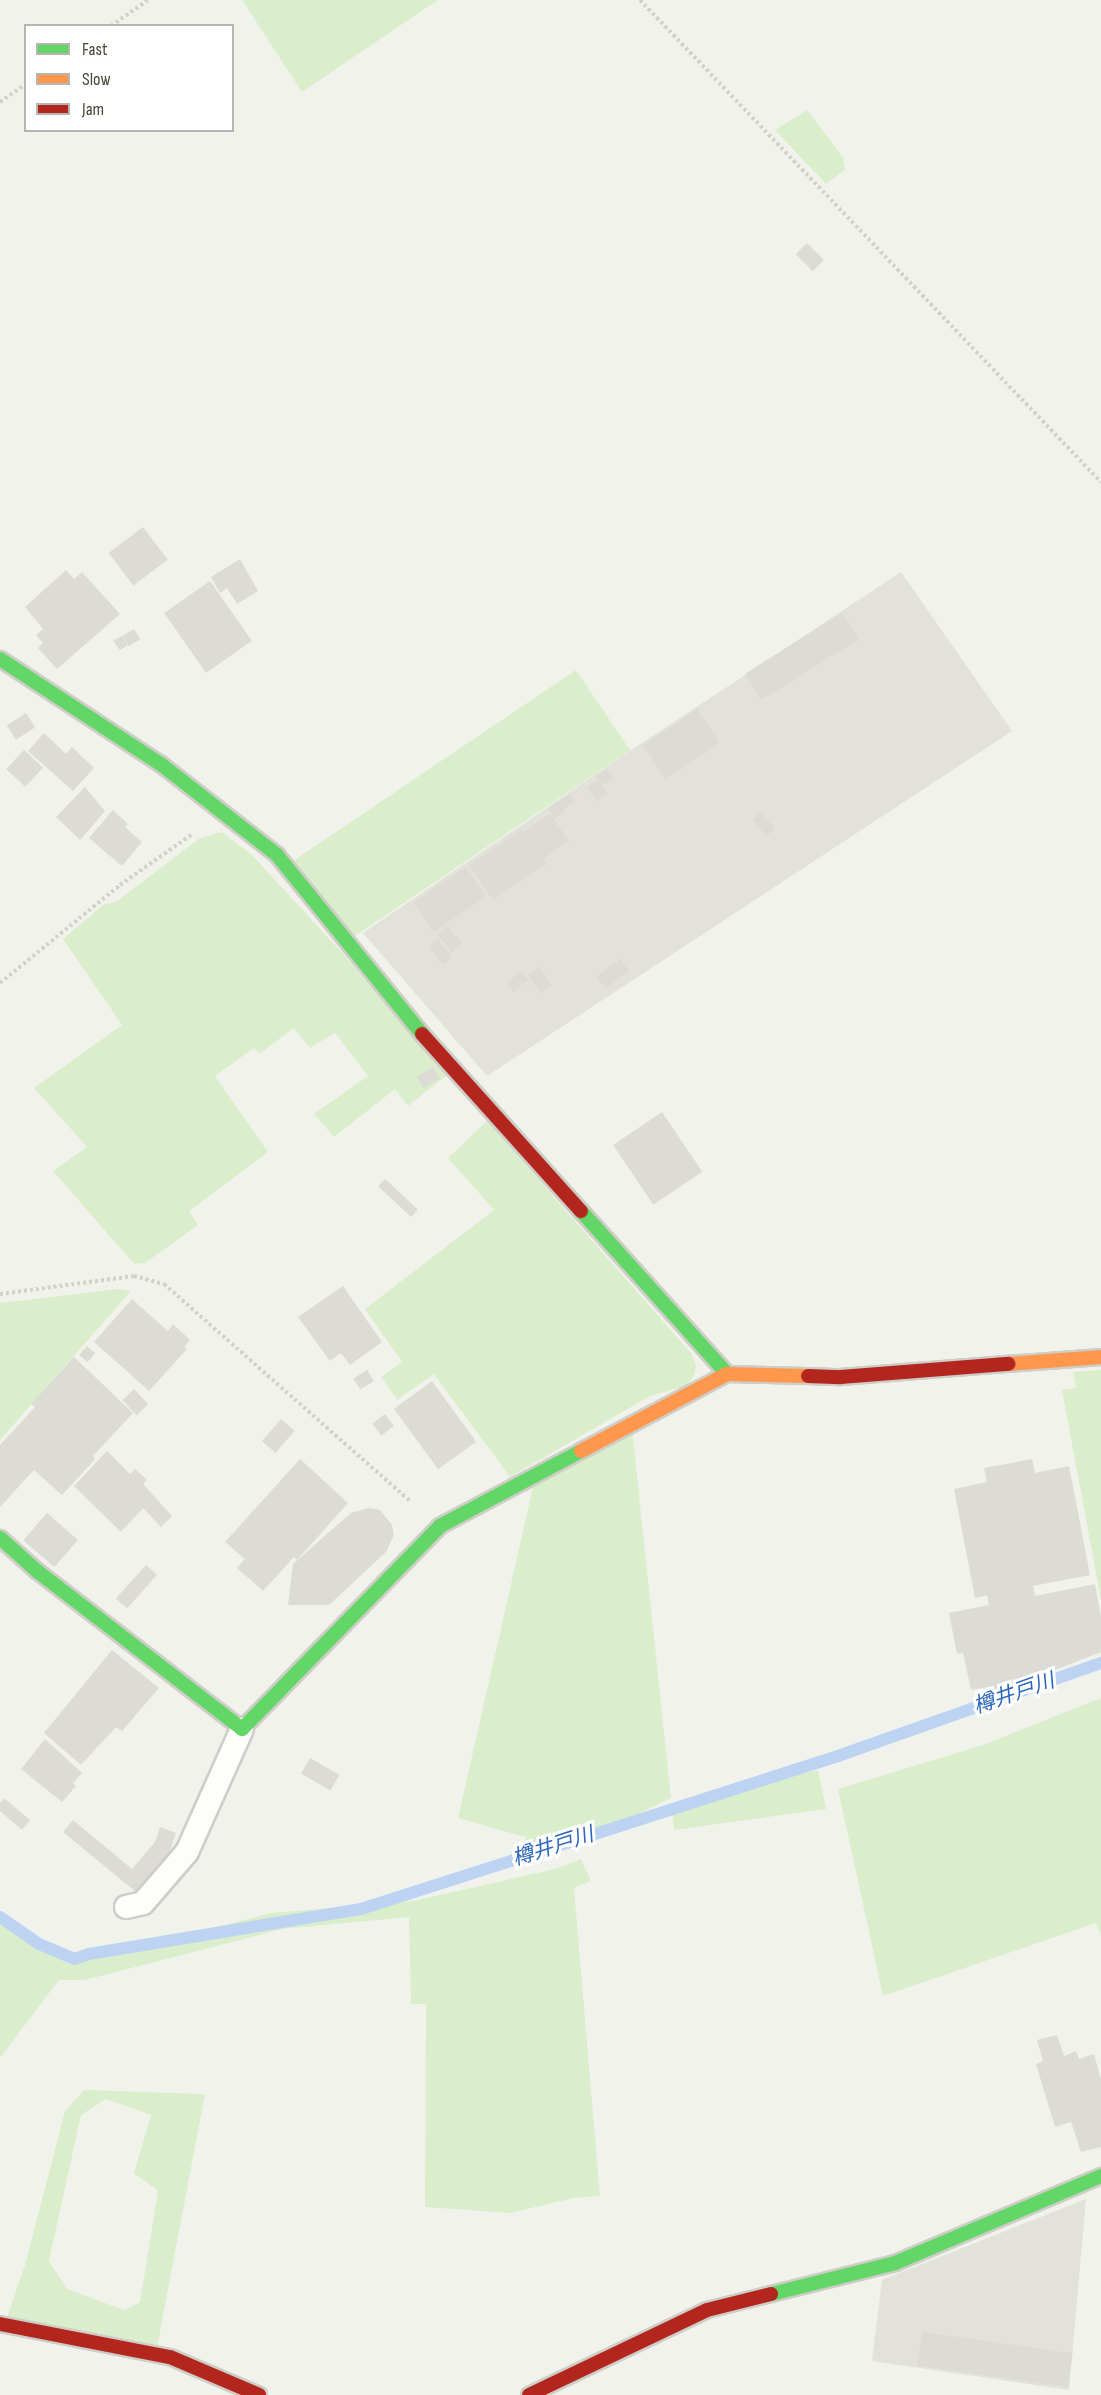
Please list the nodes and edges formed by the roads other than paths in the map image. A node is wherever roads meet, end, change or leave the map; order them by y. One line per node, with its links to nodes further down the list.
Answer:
1 (0, 659): 3 (street)
2 (1101, 1357): 3 (street)
3 (727, 1374): 5 (street)
4 (0, 1538): 5 (street)
5 (242, 1729): 6 (lane)
6 (126, 1907)
7 (1101, 2176): 10 (street)
8 (0, 2324): 9 (street)
9 (259, 2395)
10 (529, 2395)

